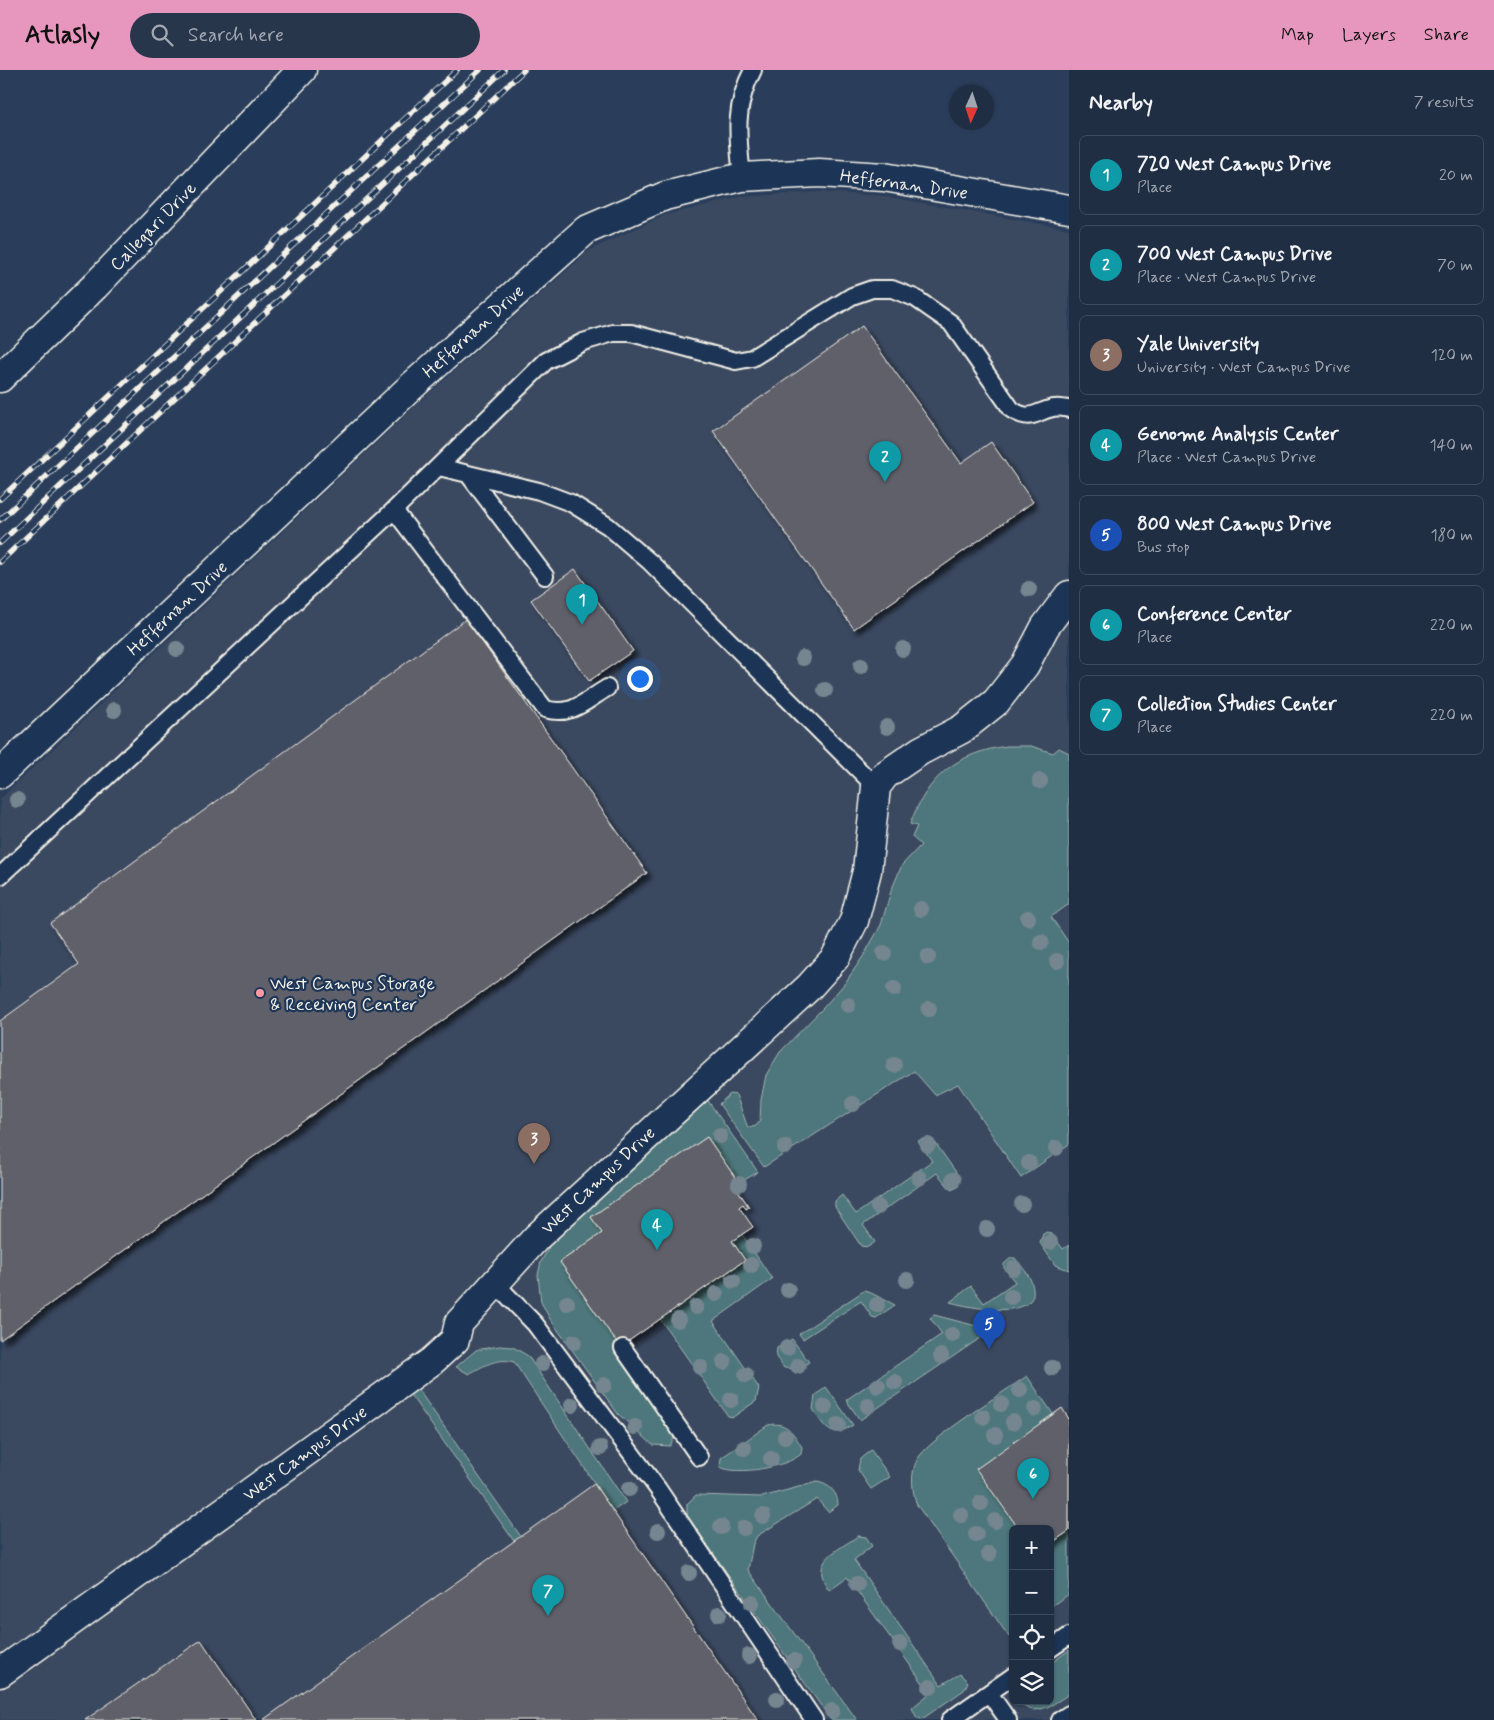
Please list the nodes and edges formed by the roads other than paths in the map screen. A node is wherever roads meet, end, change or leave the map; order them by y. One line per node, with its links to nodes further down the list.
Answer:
1 (302, 70): 5 (street, Callegari Drive)
2 (752, 70): 3 (lane)
3 (742, 177): 4 (street, Heffernan Drive); 13 (street, Heffernan Drive)
4 (1069, 209)
5 (0, 378)
6 (1069, 409): 7 (lane)
7 (439, 467): 8 (lane); 9 (lane)
8 (468, 474): 10 (lane); 14 (lane)
9 (394, 510): 12 (lane); 15 (lane)
10 (545, 576)
11 (1069, 595): 14 (street)
12 (607, 688)
13 (0, 774)
14 (876, 787): 16 (street, West Campus Drive)
15 (0, 876)
16 (496, 1283): 21 (street, West Campus Drive); 25 (lane)
17 (623, 1348): 18 (lane)
18 (698, 1457)
19 (1069, 1636): 20 (lane)
20 (1054, 1646)
21 (0, 1673)
22 (1009, 1679): 23 (lane)
23 (989, 1692): 26 (lane); 27 (lane)
24 (1069, 1714): 28 (lane)
25 (814, 1720)
26 (950, 1720)
27 (1008, 1720)
28 (1060, 1720)

